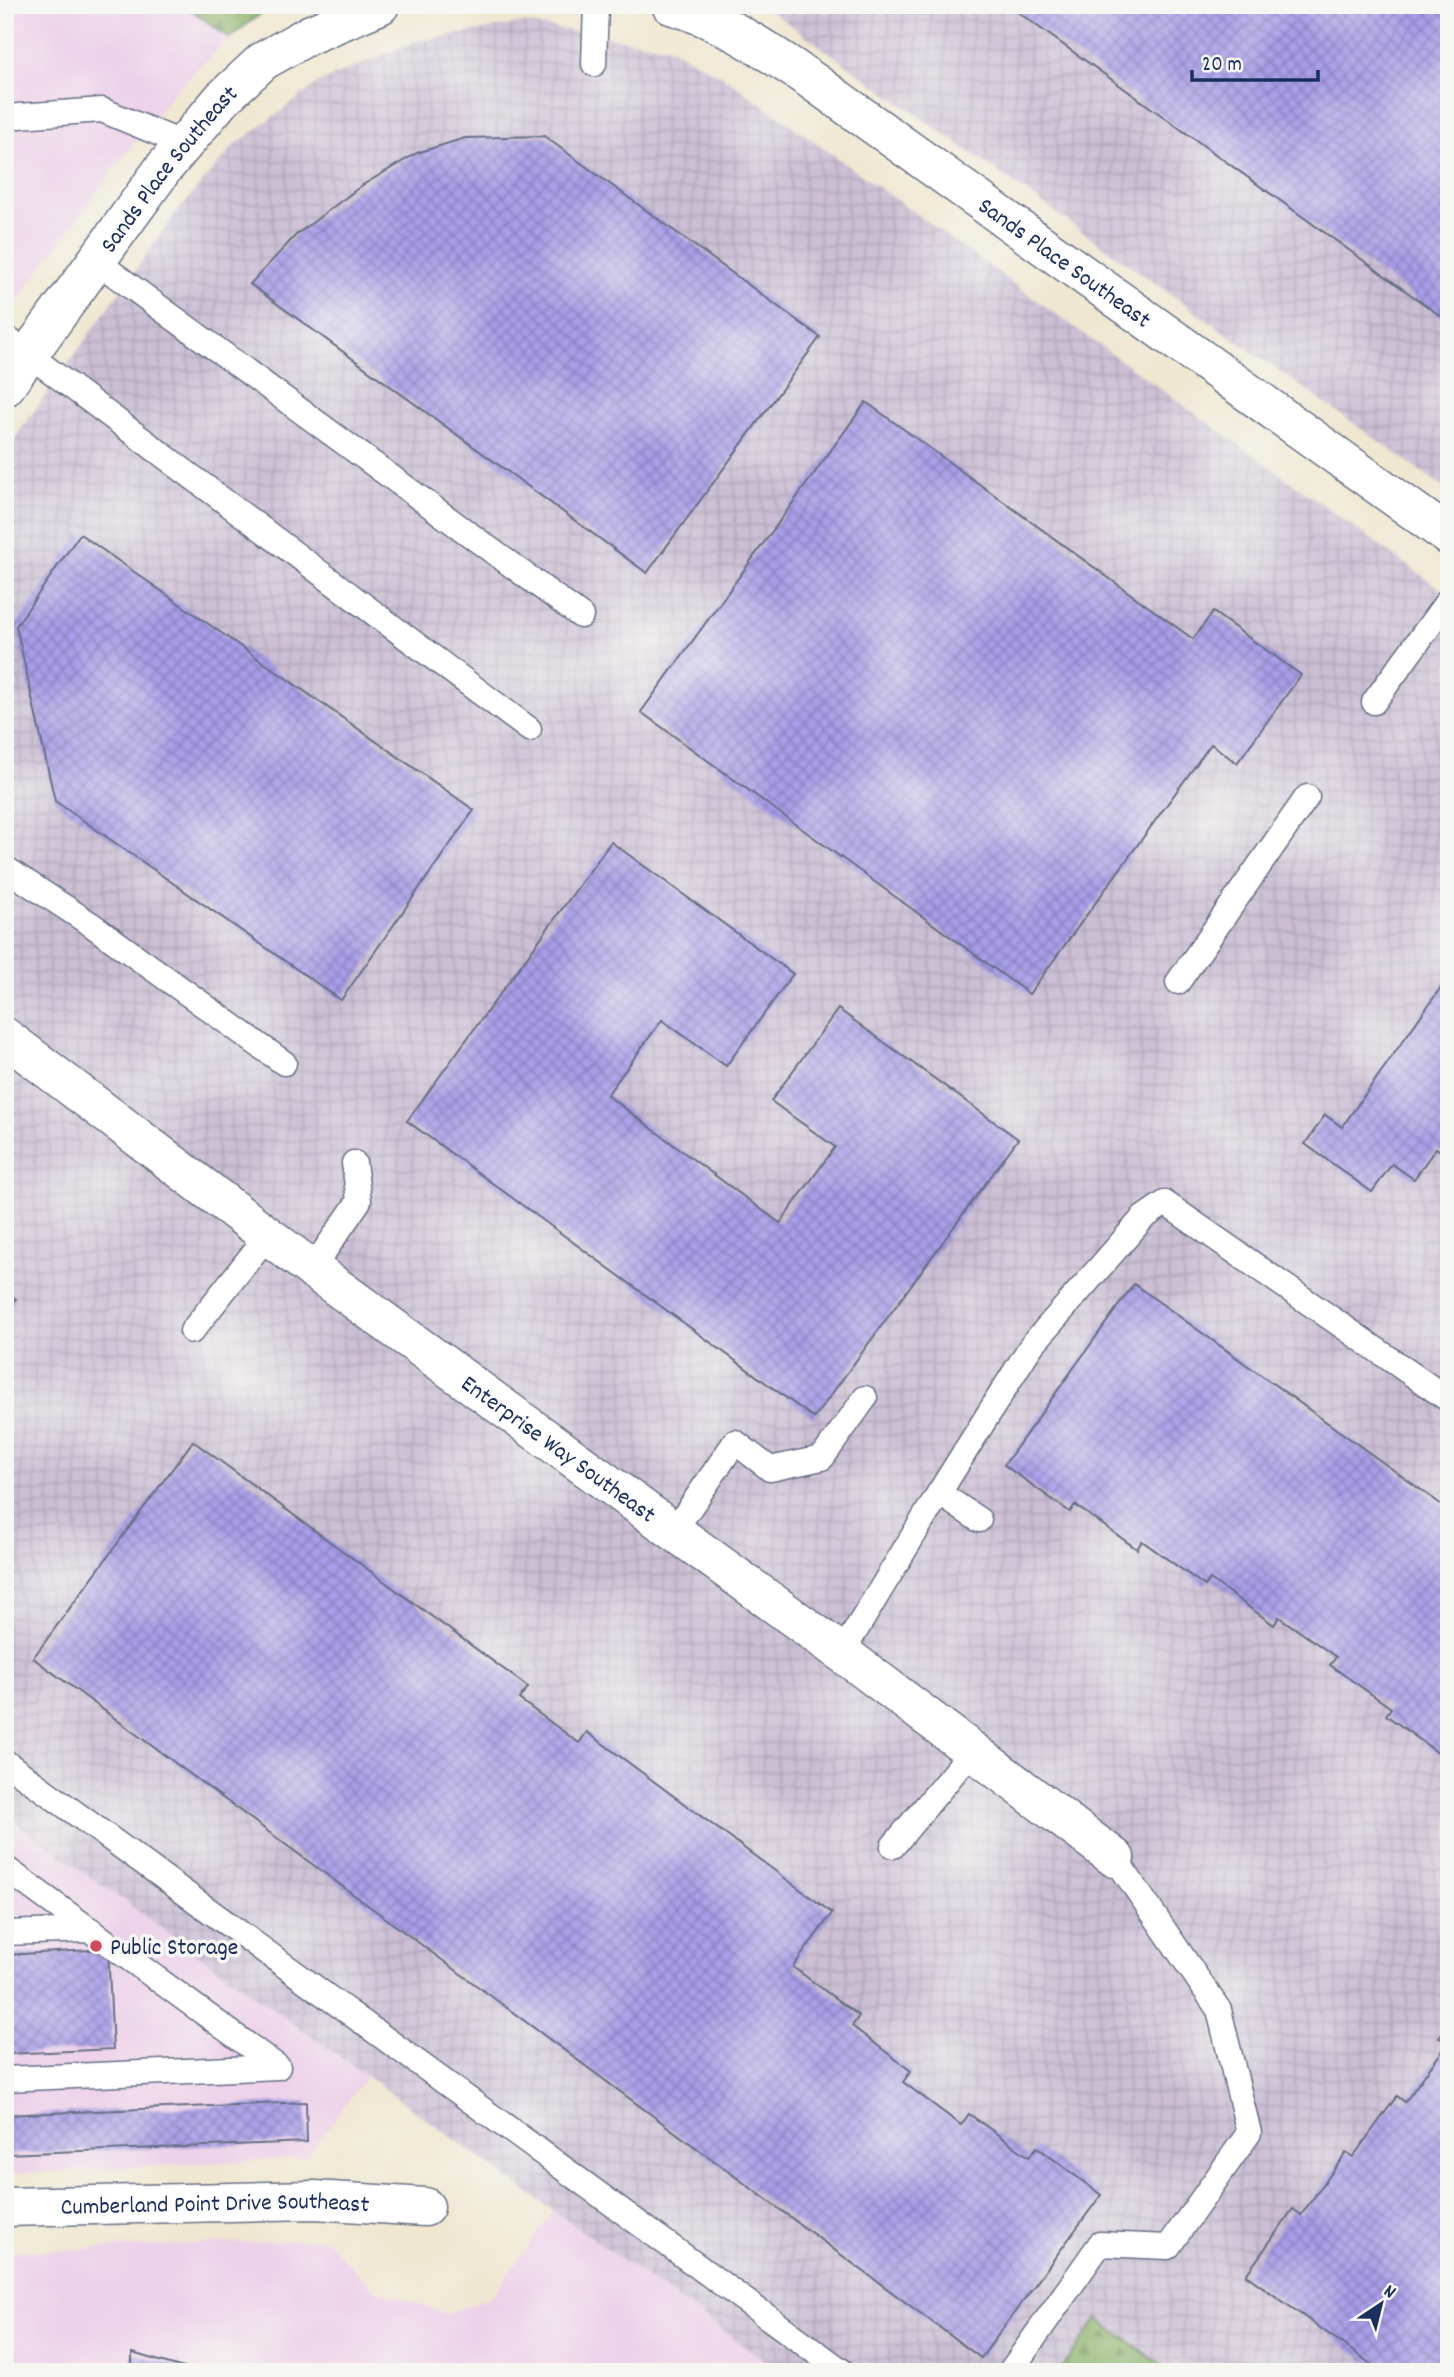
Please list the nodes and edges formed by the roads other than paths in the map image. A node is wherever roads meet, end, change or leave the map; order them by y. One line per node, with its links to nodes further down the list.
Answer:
1 (380, 5): 6 (street, Sands Place Southeast)
2 (596, 5): 4 (lane)
3 (671, 5): 10 (street, Sands Place Southeast)
4 (594, 64)
5 (5, 117): 6 (lane)
6 (184, 144): 7 (street, Sands Place Southeast)
7 (96, 261): 8 (street, Sands Place Southeast); 12 (lane)
8 (17, 346): 9 (street, Sands Place Southeast); 14 (lane)
9 (5, 387)
10 (1449, 536)
11 (1449, 599): 13 (lane)
12 (581, 616)
13 (1374, 702)
14 (529, 729)
15 (1307, 797): 17 (lane)
16 (5, 868): 19 (lane)
17 (1178, 982)
18 (5, 1037): 21 (street, Enterprise Way Southeast)
19 (284, 1063)
20 (354, 1163): 22 (lane)
21 (268, 1235): 22 (street, Enterprise Way Southeast); 23 (lane)
22 (312, 1269): 28 (street, Enterprise Way Southeast)
23 (192, 1331)
24 (865, 1398): 28 (lane)
25 (1449, 1399): 26 (lane)
26 (939, 1493): 27 (lane); 29 (lane)
27 (979, 1520)
28 (674, 1531): 29 (street, Enterprise Way Southeast)
29 (842, 1653): 30 (street, Enterprise Way Southeast)
30 (972, 1751): 32 (lane); 33 (street, Enterprise Way Southeast)
31 (5, 1762): 40 (lane)
32 (893, 1846)
33 (1115, 1858): 41 (lane)
34 (5, 1867): 35 (lane)
35 (91, 1930): 36 (lane); 37 (lane)
36 (5, 1933)
37 (5, 2079)
38 (5, 2207): 39 (street, Cumberland Point Drive Southeast)
39 (425, 2207)
40 (843, 2372)
41 (1010, 2372)

